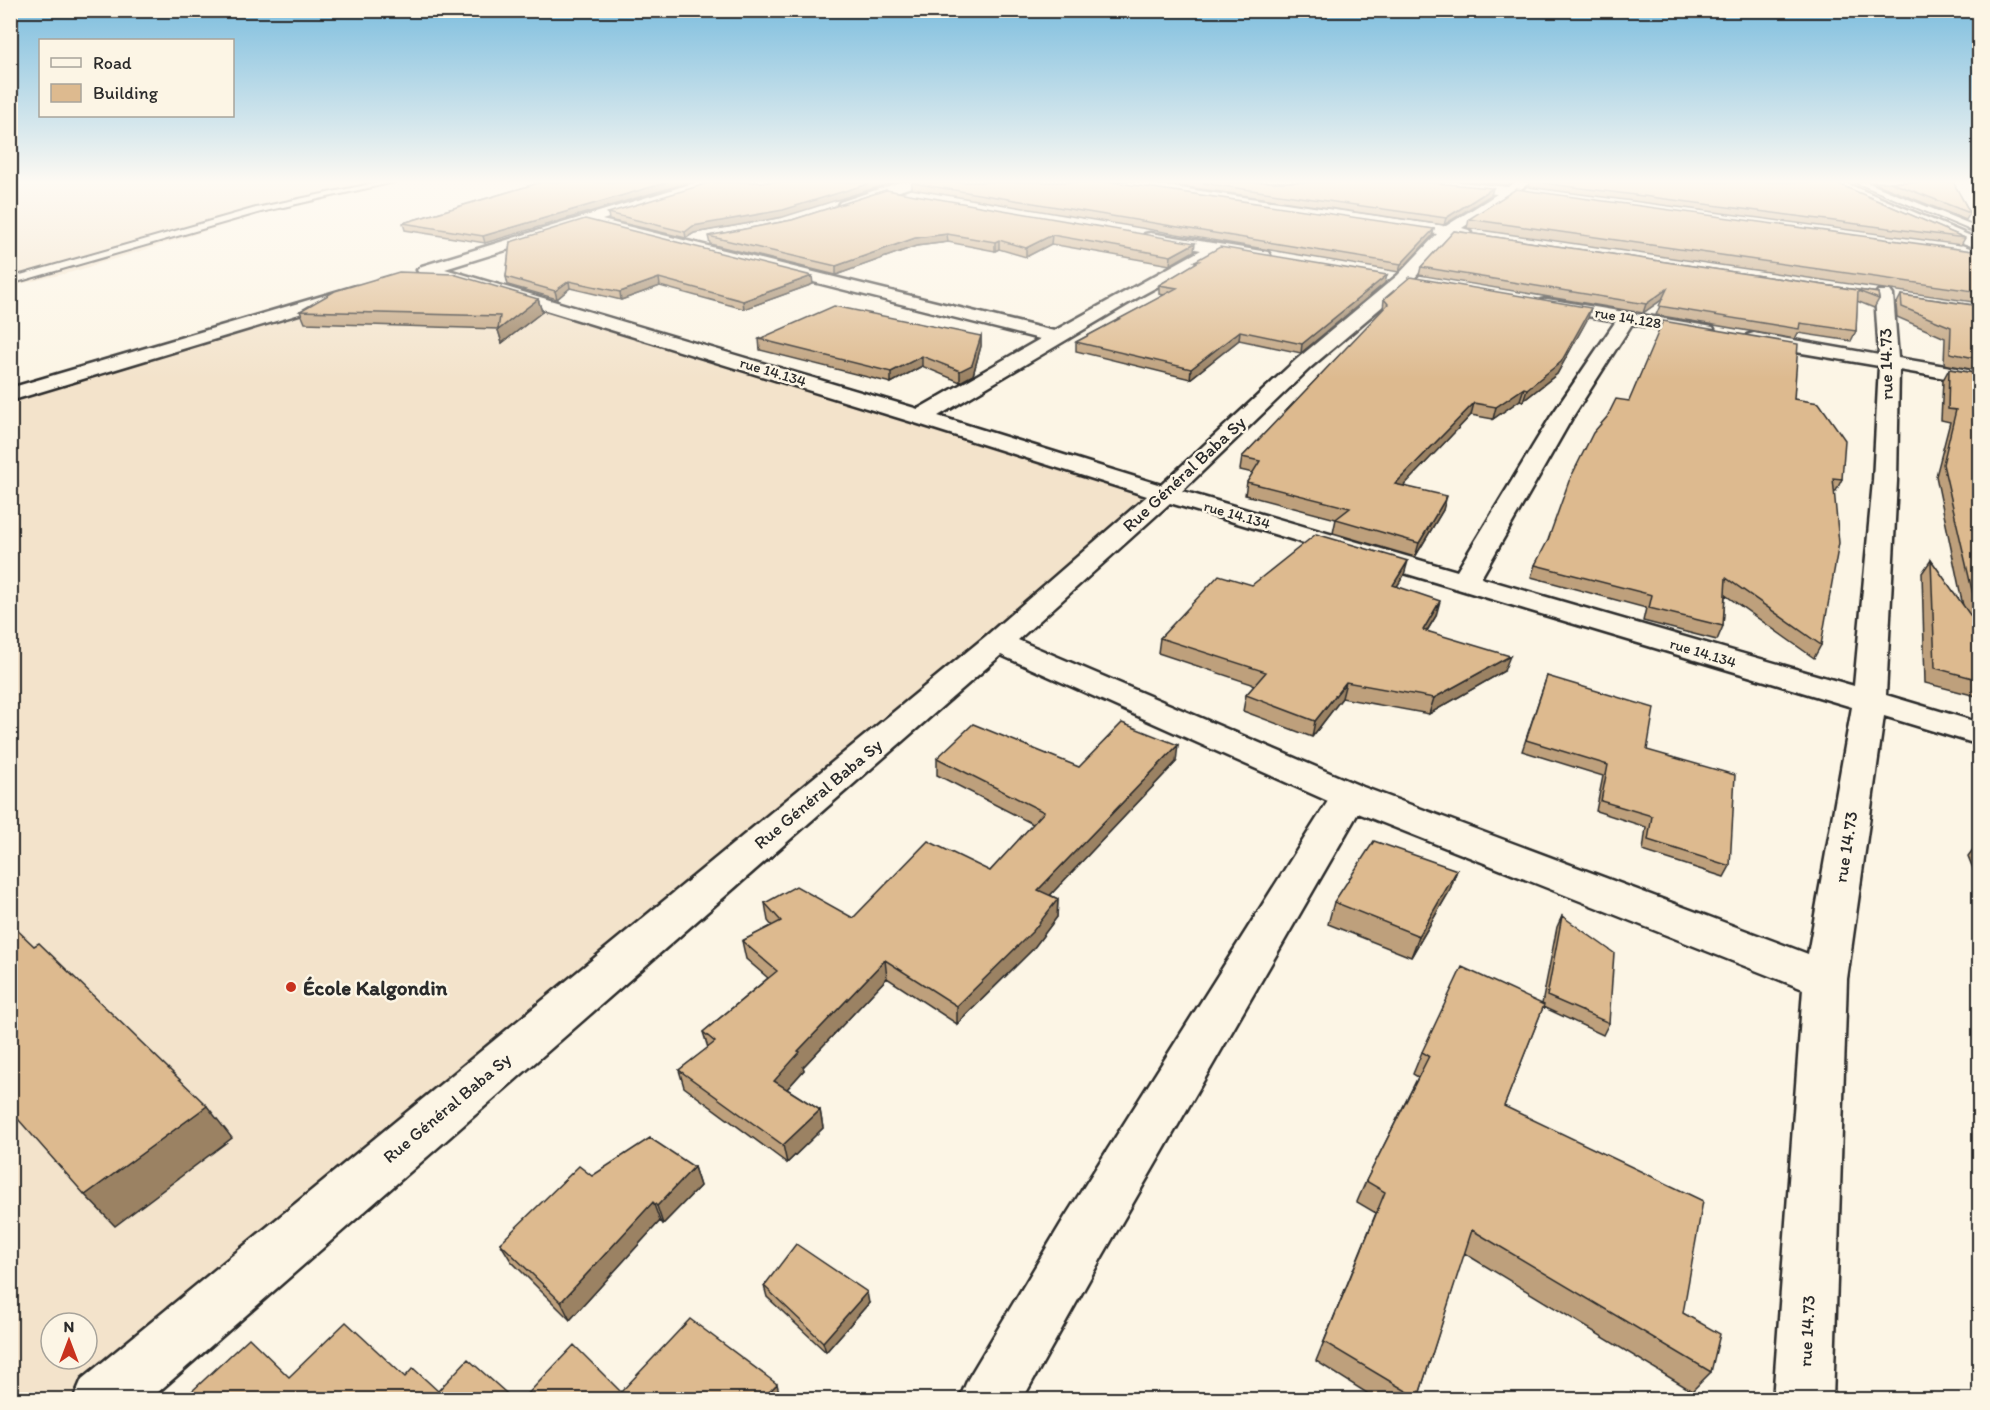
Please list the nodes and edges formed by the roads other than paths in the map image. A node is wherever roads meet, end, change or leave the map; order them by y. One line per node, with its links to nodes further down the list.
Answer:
1 (126, 248): 13 (lane)
2 (495, 248): 9 (street)
3 (703, 248): 20 (street)
4 (1216, 248): 8 (street); 20 (street)
5 (1433, 248): 12 (street, Rue Général Baba Sy)
6 (1956, 252): 7 (street)
7 (1980, 255)
8 (1275, 257)
9 (428, 269): 11 (street); 25 (street, rue 14.134)
10 (1380, 275): 12 (street)
11 (406, 276)
12 (1404, 279): 14 (street); 26 (street, Rue Général Baba Sy)
13 (10, 281)
14 (1427, 283)
15 (372, 286): 24 (street)
16 (1886, 296): 22 (street, rue 14.73)
17 (1533, 301): 18 (street, rue 14.128)
18 (1627, 318): 19 (street, rue 14.128); 27 (street)
19 (1718, 333)
20 (1055, 337): 25 (street)
21 (1741, 337): 22 (street)
22 (1889, 362): 23 (street); 29 (street, rue 14.73)
23 (1980, 378)
24 (10, 395)
25 (920, 417): 26 (street, rue 14.134)
26 (1165, 494): 27 (street, rue 14.134); 28 (street, Rue Général Baba Sy)
27 (1464, 582): 29 (street, rue 14.134)
28 (997, 642): 31 (street); 33 (street, Rue Général Baba Sy)
29 (1869, 703): 30 (street, rue 14.134); 32 (street, rue 14.73)
30 (1980, 734)
31 (1350, 796): 32 (street); 34 (street)
32 (1825, 979): 35 (street, rue 14.73)
33 (103, 1400)
34 (989, 1400)
35 (1803, 1400)

